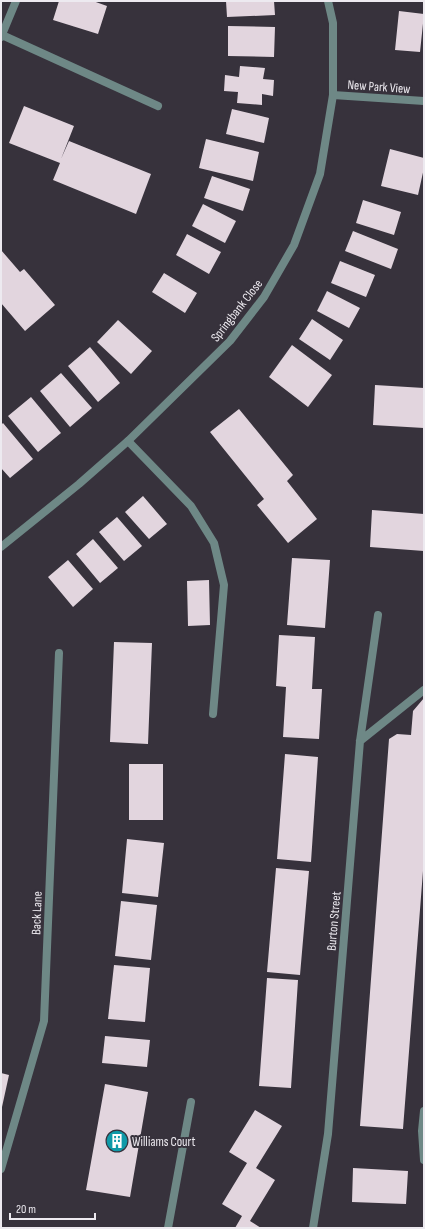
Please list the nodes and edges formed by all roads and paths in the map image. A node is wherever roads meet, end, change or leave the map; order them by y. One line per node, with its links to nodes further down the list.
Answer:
1 (16, 1): 3 (street)
2 (328, 1): 4 (street, Springbank Close)
3 (1, 36): 6 (street)
4 (333, 95): 5 (street, New Park View); 7 (street, Springbank Close)
5 (424, 102)
6 (158, 106)
7 (128, 441): 8 (street, Springbank Close); 12 (street)
8 (1, 547)
9 (378, 615): 13 (street, Burton Street)
10 (58, 653): 17 (street, Back Lane)
11 (424, 690): 13 (street)
12 (213, 714)
13 (360, 741): 19 (street, Burton Street)
14 (192, 1102): 18 (street)
15 (424, 1111): 16 (street)
16 (424, 1160)
17 (1, 1169)
18 (168, 1228)
19 (313, 1228)

